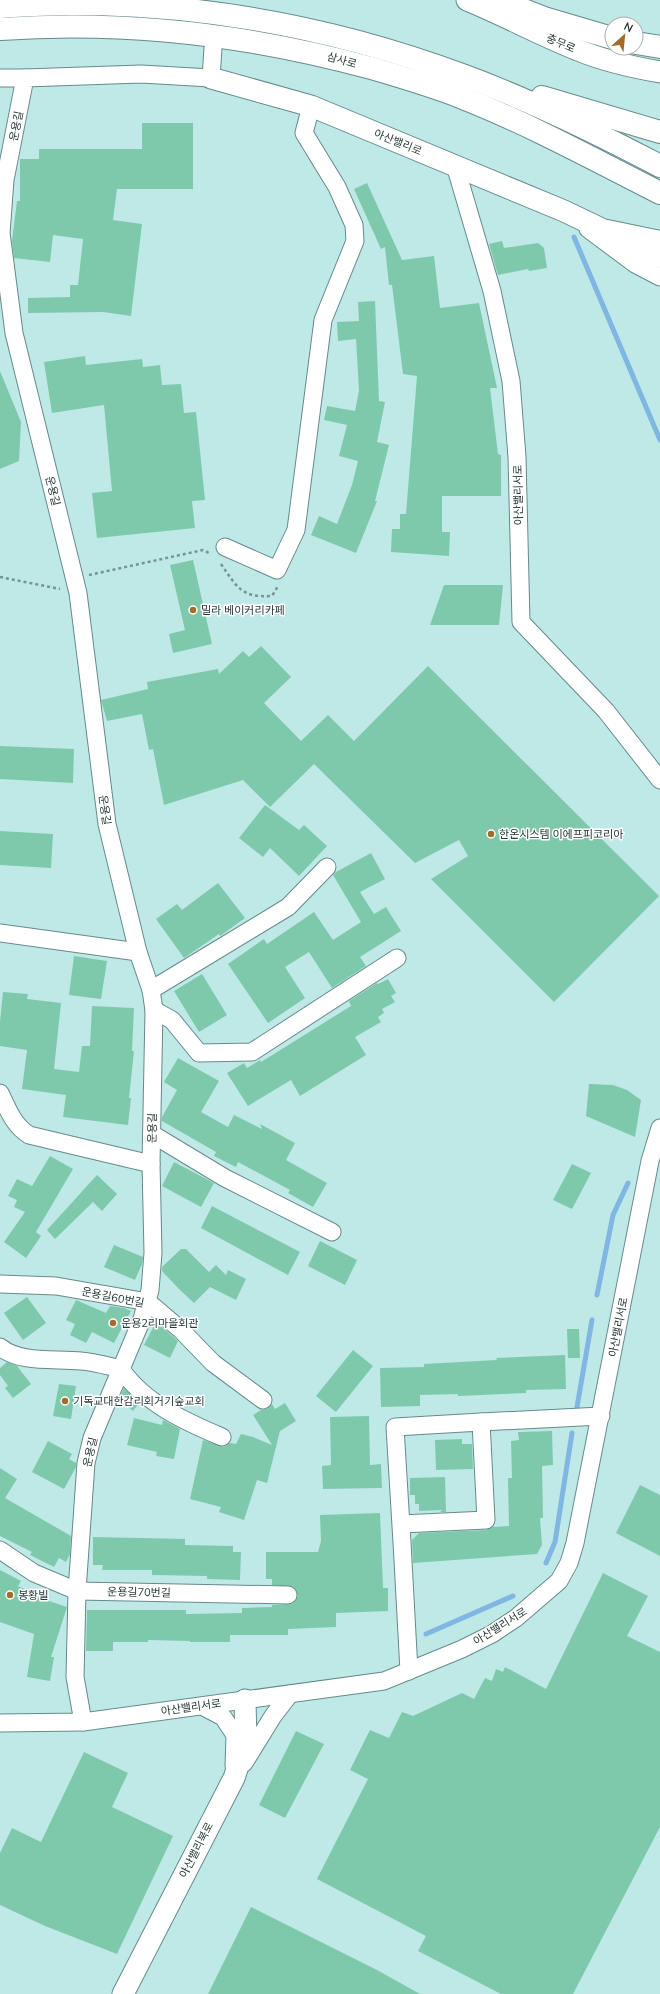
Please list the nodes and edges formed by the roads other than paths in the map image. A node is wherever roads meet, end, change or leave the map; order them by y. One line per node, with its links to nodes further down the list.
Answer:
1 (467, 0): 10 (street, 충무로)
2 (498, 0): 5 (main road)
3 (0, 7): 9 (main road, 삼사로)
4 (0, 29): 18 (main road, 삼사로)
5 (604, 36)
6 (644, 44): 7 (main road)
7 (660, 47)
8 (212, 48): 12 (street)
9 (390, 50): 15 (main road); 17 (main road, 삼사로)
10 (660, 72)
11 (25, 78): 12 (street); 13 (street); 30 (street, 운용길)
12 (211, 78): 14 (street, 아산밸리로)
13 (1, 79)
14 (311, 106): 16 (street, 아산밸리로); 26 (street)
15 (660, 132)
16 (455, 165): 21 (street, 아산밸리로); 27 (street, 아산밸리서로)
17 (660, 166)
18 (633, 179): 19 (main road, 삼사로); 20 (main road)
19 (660, 193)
20 (660, 197)
21 (564, 211): 22 (street, 아산밸리로); 25 (street)
22 (607, 231): 23 (main road); 24 (street, 아산밸리로)
23 (660, 242)
24 (660, 256)
25 (660, 277)
26 (220, 555)
27 (660, 780)
28 (327, 867): 32 (street)
29 (0, 933): 30 (street)
30 (138, 952): 32 (street, 운용길)
31 (397, 958): 33 (street)
32 (151, 990): 33 (street, 운용길)
33 (154, 1010): 36 (street, 운용길)
34 (0, 1093): 38 (street)
35 (660, 1128): 37 (street, 아산밸리서로)
36 (152, 1134): 38 (street, 운용길); 39 (street)
37 (655, 1163): 45 (street, 아산밸리서로)
38 (151, 1164): 41 (street, 운용길)
39 (332, 1232)
40 (0, 1284): 41 (street, 운용길60번길)
41 (148, 1302): 43 (street, 운용길); 44 (street, 운용길60번길)
42 (0, 1347): 43 (street)
43 (121, 1369): 47 (street); 50 (street, 운용길)
44 (262, 1400)
45 (602, 1416): 46 (street); 52 (street, 아산밸리서로)
46 (481, 1422): 48 (street); 48 (street)
47 (222, 1437)
48 (401, 1524): 52 (street)
49 (0, 1550): 50 (street, 운용길70번길)
50 (77, 1591): 51 (street, 운용길70번길); 57 (street, 운용길)
51 (288, 1595)
52 (409, 1671): 53 (street, 아산밸리서로)
53 (290, 1694): 54 (street, 아산밸리서로); 58 (street)
54 (245, 1700): 55 (street, 아산밸리서로); 58 (street, 아산밸리북로)
55 (202, 1706): 57 (street, 아산밸리서로); 58 (street)
56 (0, 1722): 57 (street, 아산밸리서로)
57 (83, 1722)
58 (234, 1778): 59 (street, 아산밸리북로)
59 (123, 1994)

